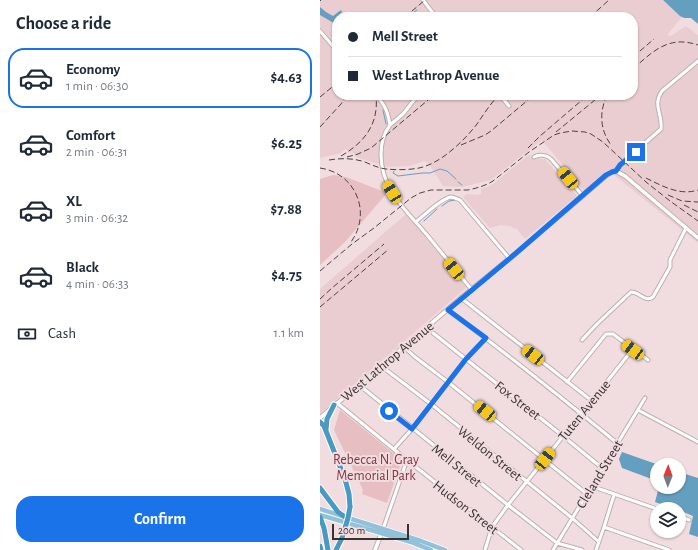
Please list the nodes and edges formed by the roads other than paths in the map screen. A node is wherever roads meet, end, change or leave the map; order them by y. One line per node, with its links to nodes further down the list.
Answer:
1 (423, 0): 2 (street)
2 (432, 12)
3 (320, 31): 4 (street)
4 (332, 45)
5 (698, 61): 12 (street, West Lathrop Avenue)
6 (381, 100): 10 (street)
7 (414, 100): 10 (street)
8 (504, 100): 9 (street)
9 (509, 106)
10 (390, 125): 14 (street)
11 (534, 157): 13 (street)
12 (616, 171): 13 (street, West Lathrop Avenue); 15 (street)
13 (583, 196): 17 (street, West Lathrop Avenue)
14 (416, 222): 17 (street); 18 (street)
15 (686, 228): 16 (street); 23 (street)
16 (698, 238)
17 (509, 258): 18 (street, West Lathrop Avenue)
18 (472, 290): 19 (street, West Lathrop Avenue)
19 (461, 298): 20 (street, West Lathrop Avenue); 30 (street)
20 (448, 310): 22 (street); 24 (street, West Lathrop Avenue)
21 (433, 333): 26 (street, Fox Street)
22 (486, 338): 26 (street); 37 (street)
23 (582, 340)
24 (404, 347): 28 (street, West Lathrop Avenue); 29 (street)
25 (633, 350): 27 (street); 30 (street); 33 (street, Tuten Avenue)
26 (466, 359): 29 (street); 42 (street, Fox Street)
27 (648, 360)
28 (382, 366): 31 (street, West Lathrop Avenue); 35 (street, Weldon Street)
29 (448, 382): 35 (street); 46 (street)
30 (567, 382): 33 (street)
31 (359, 385): 34 (street, West Lathrop Avenue); 40 (street, Mell Street)
32 (645, 398): 36 (street, Cleland Street)
33 (592, 401): 37 (street, Tuten Avenue)
34 (336, 404): 38 (street, West Lathrop Avenue); 41 (highway); 45 (street, Hudson Street)
35 (430, 404): 40 (street); 49 (street, Weldon Street)
36 (638, 410): 43 (street); 44 (street, Cleland Street)
37 (581, 414): 42 (street, Tuten Avenue); 44 (street)
38 (320, 418)
39 (320, 422): 41 (highway)
40 (412, 429): 45 (street); 54 (street, Mell Street)
41 (326, 431): 70 (highway, bridge)
42 (563, 436): 46 (street, Tuten Avenue); 48 (street, Fox Street)
43 (698, 442)
44 (617, 444): 48 (street, Cleland Street)
45 (394, 449): 47 (street, Hudson Street)
46 (545, 459): 49 (street, Tuten Avenue); 52 (street)
47 (407, 460): 62 (street, Hudson Street); 64 (street)
48 (602, 468): 50 (street, Cleland Street)
49 (526, 482): 54 (street, Tuten Avenue); 59 (street, Weldon Street)
50 (591, 486): 52 (street, Cleland Street); 53 (street)
51 (320, 488): 58 (highway)
52 (587, 494): 59 (street, Cleland Street)
53 (614, 495): 55 (street); 63 (street)
54 (508, 505): 62 (street, Tuten Avenue); 66 (street, Mell Street)
55 (650, 507)
56 (320, 509): 58 (main road)
57 (320, 516): 64 (main road); 69 (highway)
58 (345, 517): 64 (main road)
59 (572, 518): 65 (street, Weldon Street); 66 (street, Cleland Street)
60 (686, 519): 61 (street)
61 (689, 520)
62 (492, 527): 74 (street, Tuten Avenue); 75 (street, Hudson Street)
63 (604, 528): 65 (street); 79 (street)
64 (382, 531): 71 (street); 72 (main road); 73 (main road)
65 (598, 541): 78 (street)
66 (557, 543): 76 (street, Cleland Street); 77 (street)
67 (320, 546): 68 (highway)
68 (321, 550)
69 (328, 550)
70 (336, 550)
71 (376, 550)
72 (431, 550)
73 (445, 550)
74 (485, 550)
75 (521, 550)
76 (553, 550)
77 (582, 550)
78 (596, 550)
79 (670, 550)

